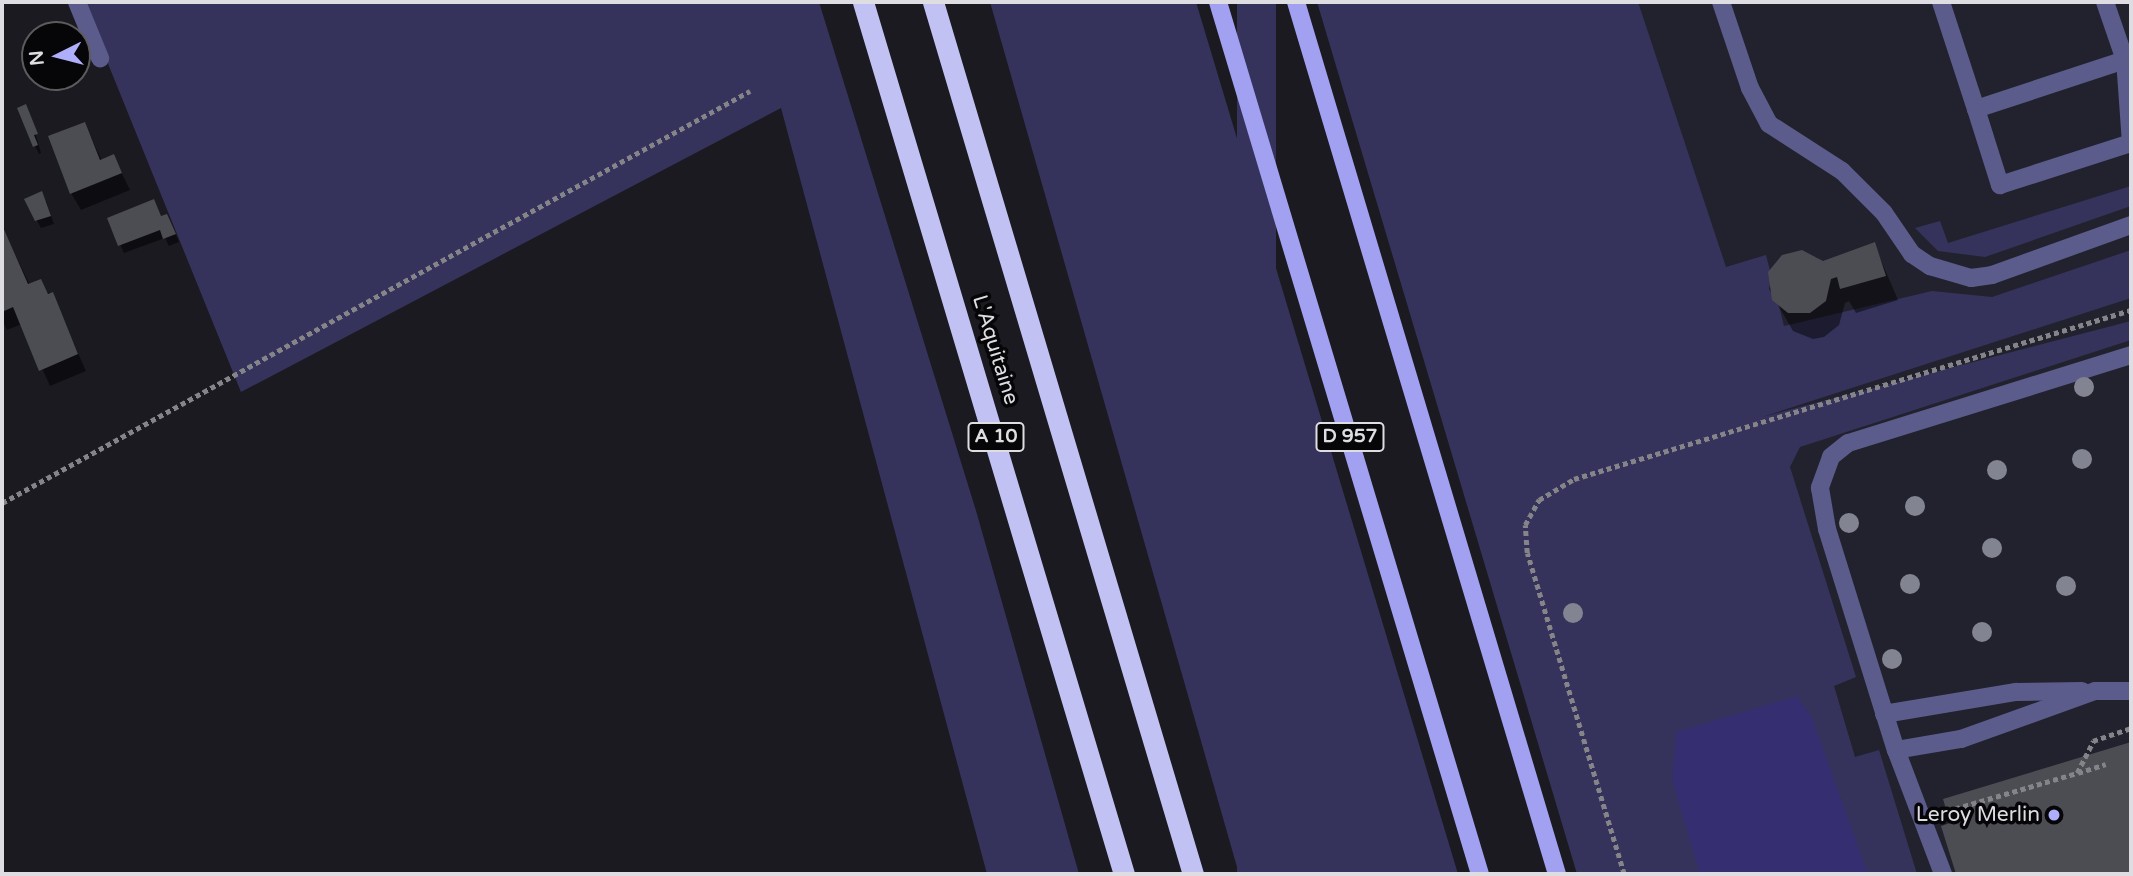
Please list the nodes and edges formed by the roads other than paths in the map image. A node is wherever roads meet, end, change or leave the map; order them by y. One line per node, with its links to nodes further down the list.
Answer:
1 (77, 2): 9 (street)
2 (863, 2): 18 (highway, L'Aquitaine / A 10)
3 (933, 2): 19 (highway, L'Aquitaine)
4 (1218, 2): 20 (main road, D 957)
5 (1296, 2): 21 (main road)
6 (1721, 2): 12 (street)
7 (1941, 2): 11 (street)
8 (2105, 2): 10 (street)
9 (100, 58)
10 (2128, 59): 11 (street); 11 (street)
11 (1976, 109)
12 (2131, 225)
13 (2131, 355): 16 (street)
14 (2095, 691): 15 (street); 16 (street); 17 (street)
15 (2131, 691)
16 (1884, 714): 17 (street)
17 (1896, 750): 22 (street)
18 (1124, 874)
19 (1193, 874)
20 (1480, 874)
21 (1557, 874)
22 (1943, 874)

